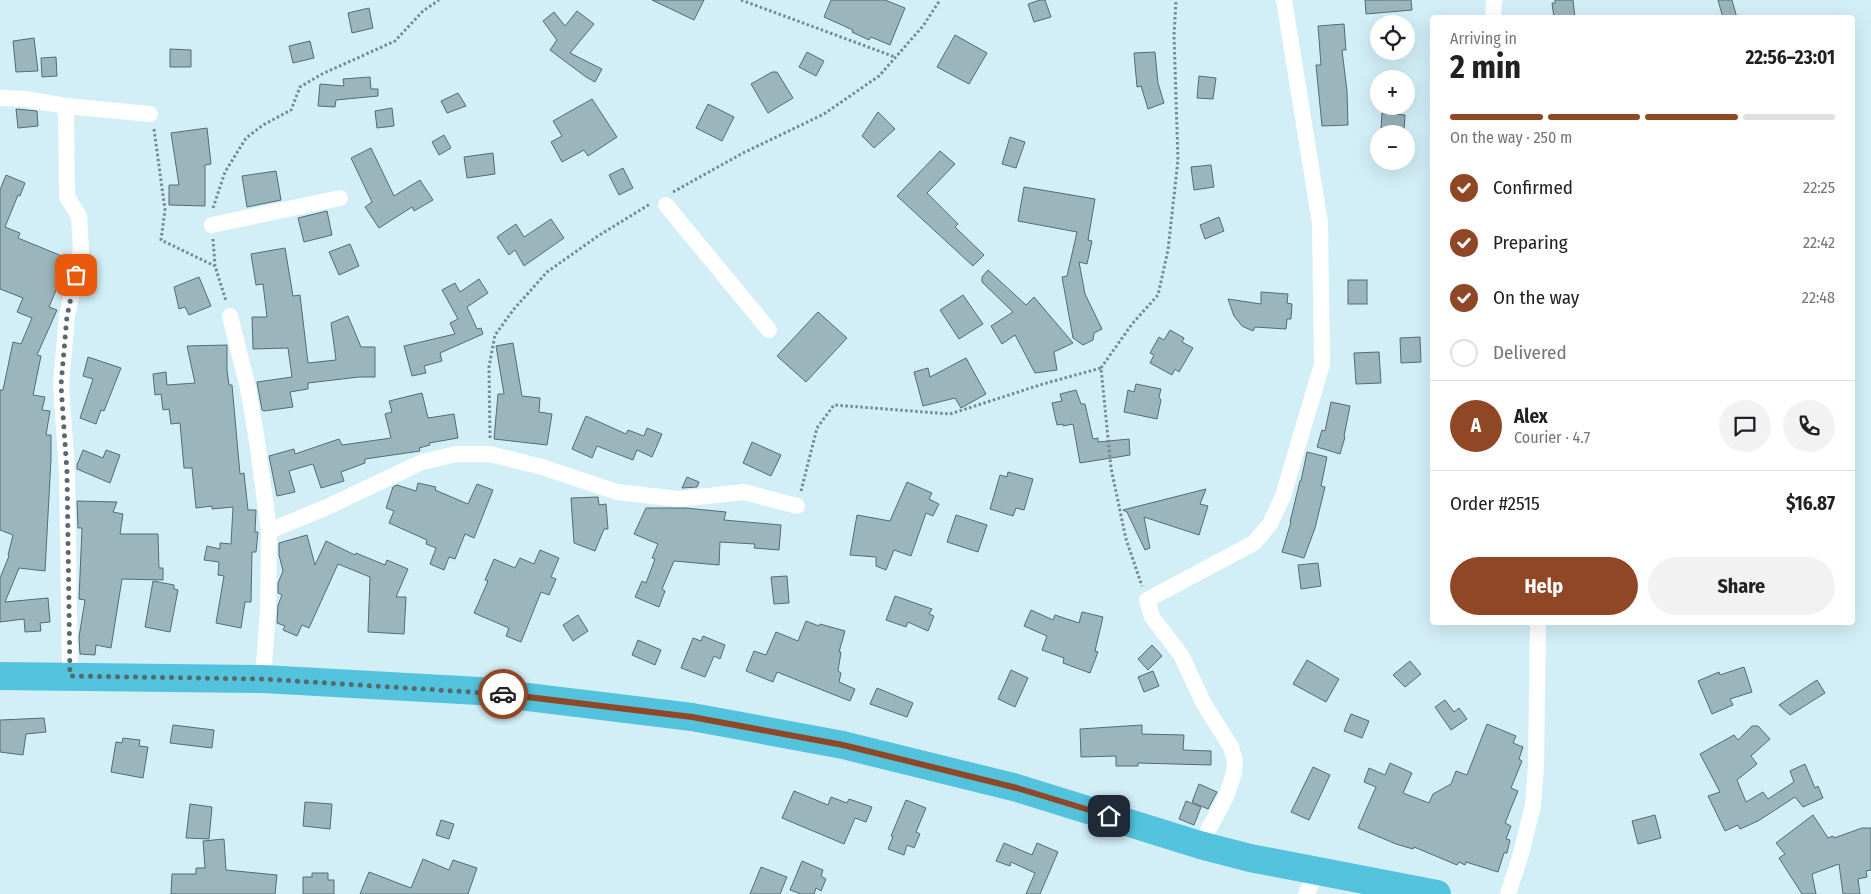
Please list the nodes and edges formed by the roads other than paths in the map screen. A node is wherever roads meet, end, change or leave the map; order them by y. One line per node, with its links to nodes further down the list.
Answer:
1 (1284, 0): 18 (street)
2 (1494, 0): 3 (street)
3 (1493, 15)
4 (0, 98): 5 (street)
5 (66, 106): 6 (street); 16 (street)
6 (150, 114)
7 (340, 198): 9 (street)
8 (666, 205): 11 (street)
9 (212, 225)
10 (230, 316): 13 (street)
11 (769, 330)
12 (797, 506): 13 (street)
13 (270, 531): 17 (street)
14 (1538, 625): 21 (street)
15 (0, 676): 16 (highway)
16 (70, 676): 17 (highway)
17 (263, 679): 18 (highway)
18 (1200, 845): 19 (highway)
19 (1312, 883): 20 (highway)
20 (1437, 894)
21 (1508, 894)

